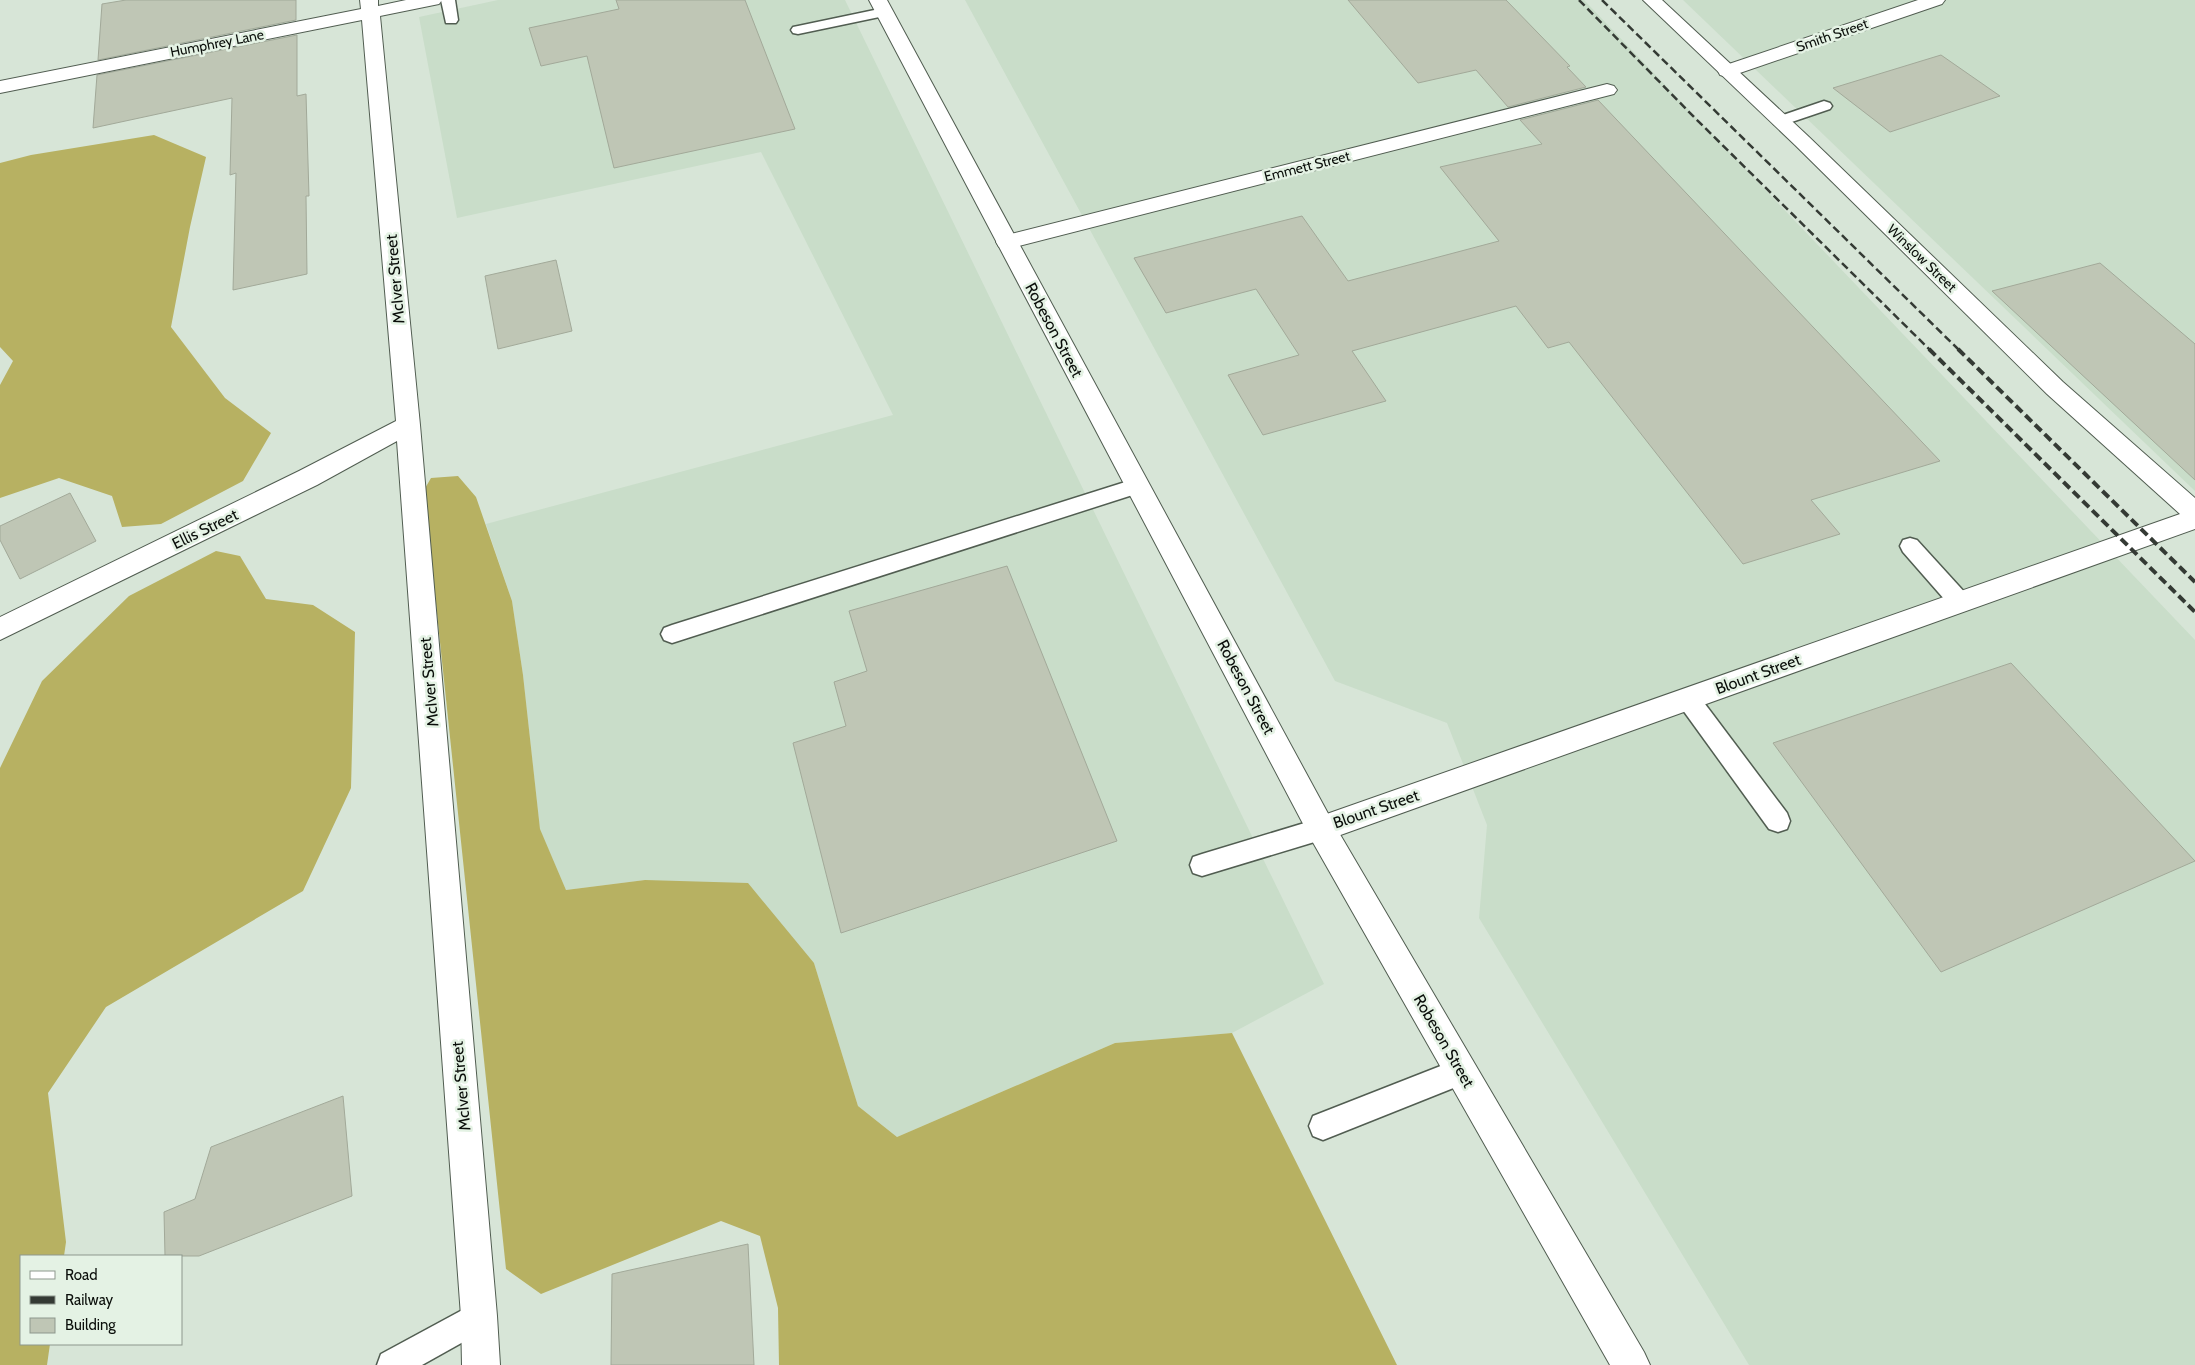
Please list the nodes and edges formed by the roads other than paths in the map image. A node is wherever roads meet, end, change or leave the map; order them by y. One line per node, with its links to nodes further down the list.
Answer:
1 (434, 0): 5 (street, Humphrey Lane)
2 (448, 0): 7 (lane)
3 (1652, 0): 9 (street, Winslow Street)
4 (1936, 0): 9 (street, Smith Street)
5 (369, 6): 10 (street, Humphrey Lane); 15 (street, McIver Street)
6 (881, 6): 8 (lane); 14 (street, Robeson Street)
7 (451, 20)
8 (798, 30)
9 (1727, 71): 13 (street, Winslow Street)
10 (0, 87)
11 (1607, 90): 14 (street, Emmett Street)
12 (1824, 106): 13 (lane)
13 (1780, 121): 17 (street, Winslow Street)
14 (1007, 242): 16 (street, Robeson Street)
15 (408, 425): 21 (street, Ellis Street); 29 (street, McIver Street)
16 (1138, 486): 22 (lane); 25 (street, Robeson Street)
17 (2195, 513)
18 (2195, 519): 20 (street, Blount Street)
19 (1910, 546): 20 (lane)
20 (1960, 602): 23 (street, Blount Street)
21 (0, 629)
22 (672, 634)
23 (1688, 699): 24 (lane); 25 (street, Blount Street)
24 (1778, 821)
25 (1321, 829): 26 (lane); 27 (street, Robeson Street)
26 (1202, 865)
27 (1461, 1071): 28 (lane); 32 (street, Robeson Street)
28 (1323, 1126)
29 (479, 1316): 30 (lane); 31 (street, McIver Street)
30 (392, 1365)
31 (481, 1365)
32 (1631, 1365)

